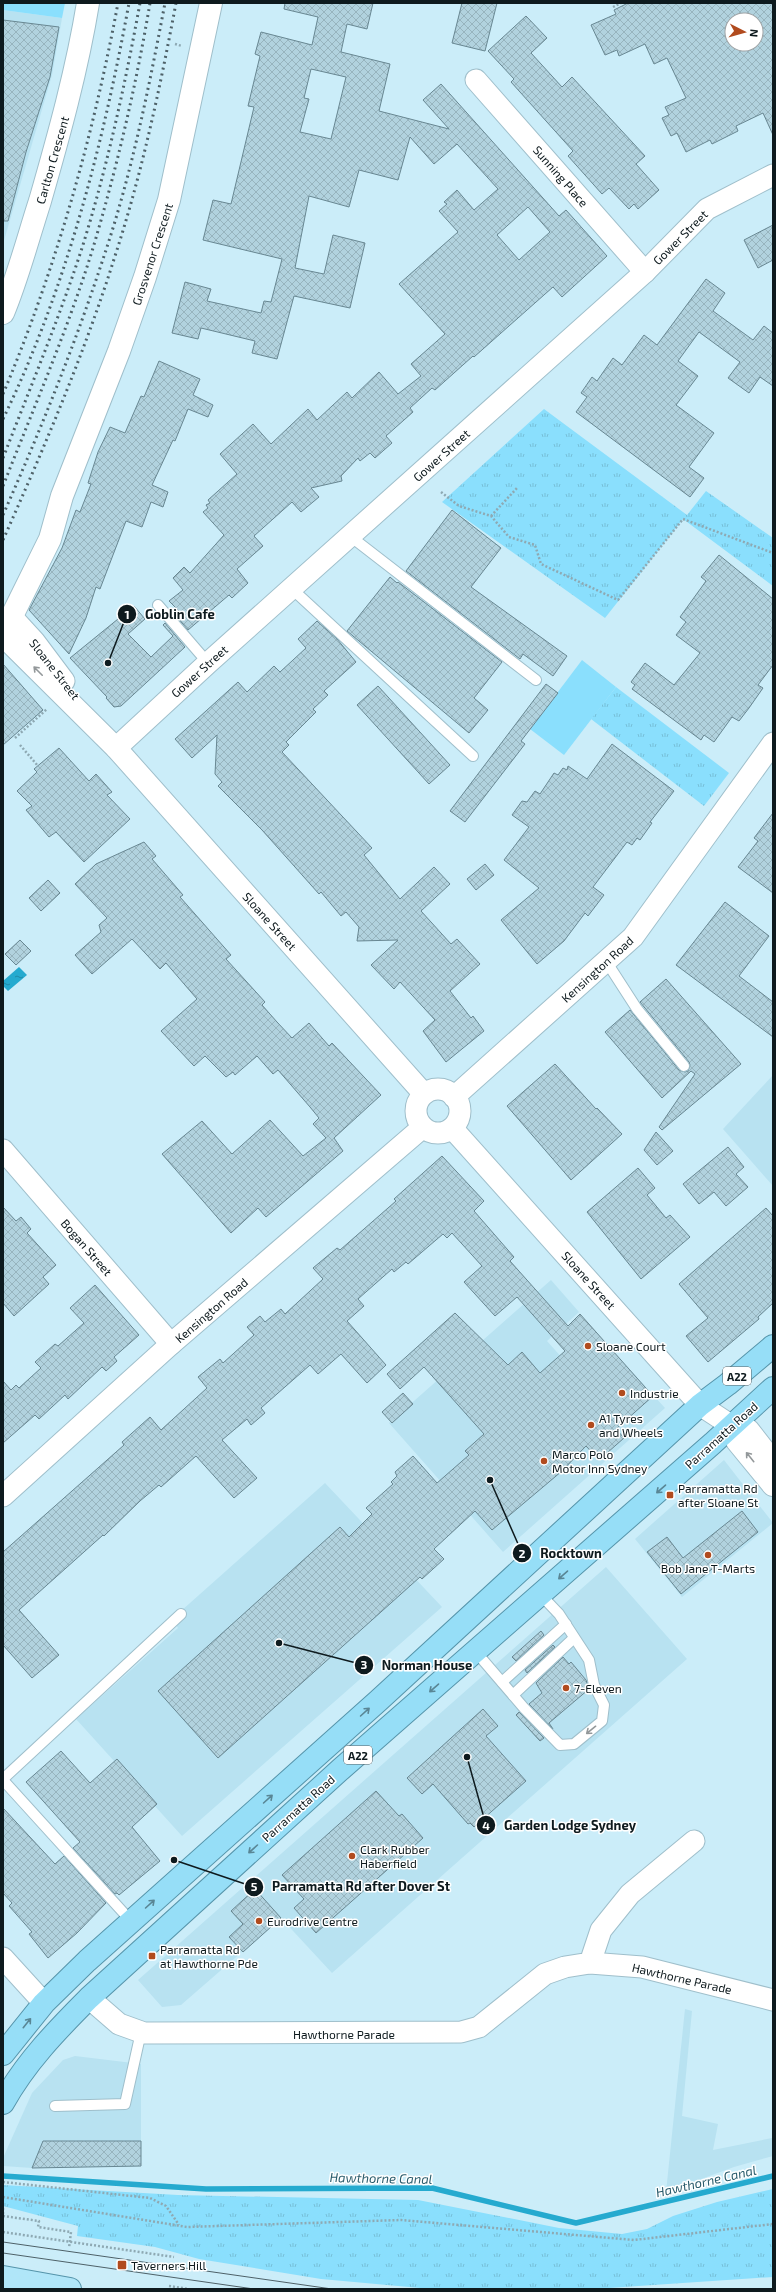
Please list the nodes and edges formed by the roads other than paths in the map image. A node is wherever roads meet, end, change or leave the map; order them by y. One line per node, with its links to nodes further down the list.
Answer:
1 (88, 3): 6 (street, Carlton Crescent)
2 (211, 3): 10 (street, Grosvenor Crescent)
3 (476, 80): 5 (street, Sunning Place)
4 (773, 175): 5 (street, Gower Street)
5 (645, 272): 7 (street, Gower Street)
6 (3, 313)
7 (350, 536): 8 (street, Gower Street); 12 (lane)
8 (291, 588): 11 (street, Gower Street); 15 (lane)
9 (158, 604): 11 (lane)
10 (5, 623): 14 (street, Sloane Street)
11 (208, 662): 14 (street, Gower Street)
12 (536, 680)
13 (773, 743): 16 (street, Kensington Road)
14 (116, 748): 18 (street, Sloane Street)
15 (473, 756)
16 (606, 961): 17 (lane); 19 (street, Kensington Road)
17 (684, 1066)
18 (424, 1094): 19 (street); 20 (street)
19 (454, 1097): 21 (street)
20 (423, 1127): 21 (street); 23 (street, Kensington Road)
21 (452, 1128): 26 (street, Sloane Street)
22 (3, 1150): 23 (street, Bogan Street)
23 (172, 1344): 30 (street, Kensington Road)
24 (773, 1346): 26 (highway, A22)
25 (773, 1388): 27 (highway, Parramatta Road / A22)
26 (700, 1405): 27 (street, Sloane Street); 40 (highway, A22, one-way to 26)
27 (732, 1426): 28 (street, Sloane Street); 29 (street, one-way to 27); 31 (highway, Parramatta Road / A22, one-way to 31)
28 (773, 1462)
29 (773, 1485)
30 (3, 1496)
31 (540, 1594): 33 (lane); 35 (highway, Parramatta Road / A22)
32 (181, 1614): 38 (lane)
33 (566, 1624): 34 (lane); 36 (lane)
34 (574, 1638): 37 (lane); 37 (lane, one-way to 37)
35 (476, 1652): 36 (lane); 43 (highway, Parramatta Road / A22, one-way to 43)
36 (502, 1682): 37 (lane)
37 (513, 1695)
38 (3, 1779): 40 (lane)
39 (694, 1841): 42 (street)
40 (131, 1921): 45 (highway, A22)
41 (3, 1958): 45 (street)
42 (590, 1963): 44 (street, Hawthorne Parade); 46 (street, Hawthorne Parade)
43 (89, 1998): 46 (street, Hawthorne Parade); 48 (highway, Parramatta Road / A22)
44 (773, 2000)
45 (44, 2003): 47 (highway, A22, one-way to 45)
46 (141, 2032): 49 (lane)
47 (3, 2054)
48 (3, 2103)
49 (55, 2106)
50 (3, 2277): 51 (main road)
51 (70, 2289)

